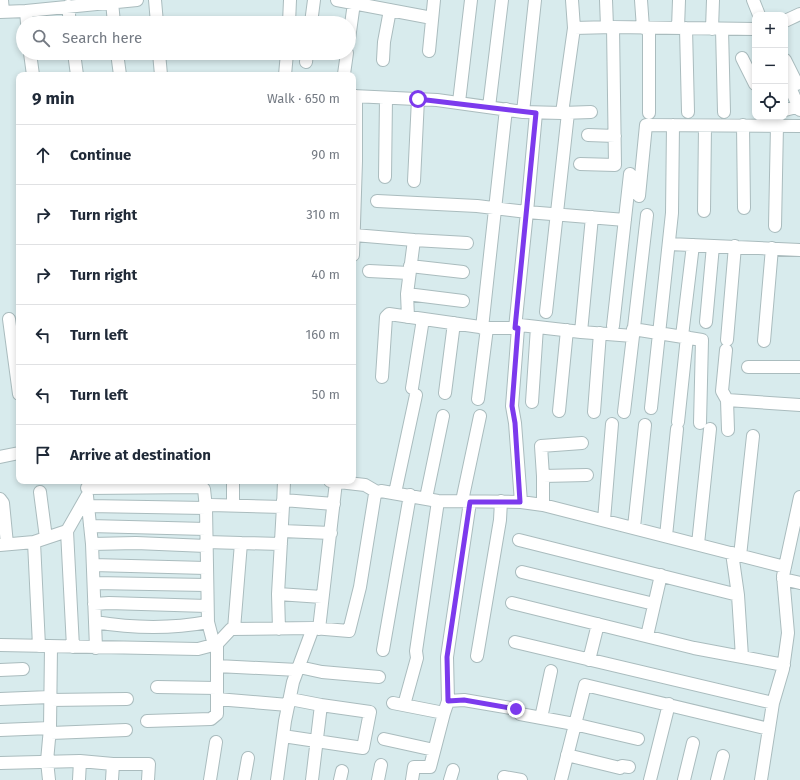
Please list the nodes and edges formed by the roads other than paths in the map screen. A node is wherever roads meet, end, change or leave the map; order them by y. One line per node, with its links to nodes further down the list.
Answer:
1 (136, 0): 17 (street)
2 (155, 0): 31 (street)
3 (290, 0): 32 (street)
4 (314, 0): 33 (street)
5 (337, 0): 19 (street)
6 (434, 0): 35 (street)
7 (471, 0): 65 (street)
8 (502, 0): 66 (street)
9 (535, 0): 70 (street)
10 (572, 0): 38 (street)
11 (606, 0): 37 (street)
12 (641, 0): 39 (street)
13 (679, 0): 40 (street)
14 (713, 0): 41 (street)
15 (753, 0): 24 (street)
16 (761, 0): 25 (street)
17 (116, 1): 18 (street); 30 (street)
18 (83, 2): 21 (street)
19 (354, 3): 23 (street); 34 (street)
20 (41, 4): 21 (street); 28 (street)
21 (68, 6): 29 (street)
22 (2, 8): 27 (street)
23 (390, 10): 35 (street); 51 (street)
24 (758, 12)
25 (766, 12)
26 (800, 14): 36 (street)
27 (23, 16)
28 (27, 16)
29 (69, 16)
30 (115, 16)
31 (156, 16)
32 (289, 16)
33 (312, 16)
34 (352, 16)
35 (432, 18): 43 (street)
36 (788, 19)
37 (610, 27): 38 (street); 39 (street); 83 (street)
38 (574, 28): 75 (street)
39 (646, 28): 40 (street); 76 (street)
40 (682, 28): 41 (street); 72 (street)
41 (717, 29): 42 (street); 73 (street)
42 (752, 29)
43 (429, 51)
44 (742, 58): 59 (street)
45 (31, 60): 53 (street)
46 (75, 60): 54 (street)
47 (118, 60): 55 (street)
48 (160, 60): 56 (street)
49 (286, 60): 57 (street)
50 (346, 60): 58 (street)
51 (383, 60)
52 (788, 66): 61 (street)
53 (32, 72)
54 (77, 72)
55 (120, 72)
56 (161, 72)
57 (285, 72)
58 (344, 72)
59 (752, 78)
60 (788, 83): 67 (street)
61 (800, 90)
62 (356, 96): 63 (street)
63 (386, 98): 64 (street); 86 (street)
64 (418, 99): 65 (street); 87 (street)
65 (459, 102): 66 (street)
66 (489, 107): 69 (street)
67 (799, 107): 68 (street)
68 (788, 109)
69 (506, 110): 70 (street); 90 (street)
70 (523, 112): 74 (street)
71 (591, 112): 75 (street)
72 (688, 112)
73 (724, 112)
74 (536, 113): 75 (street); 93 (street)
75 (565, 113): 94 (street)
76 (649, 113)
77 (673, 125): 80 (street); 88 (street); 102 (street)
78 (743, 125): 79 (street); 80 (street); 91 (street)
79 (777, 125): 81 (street); 98 (street)
80 (705, 126): 92 (street)
81 (800, 126)
82 (588, 135): 83 (street)
83 (615, 136): 84 (street)
84 (580, 164)
85 (630, 174): 97 (street)
86 (385, 177)
87 (414, 181)
88 (639, 196)
89 (377, 200): 90 (street)
90 (494, 208): 93 (street); 121 (street)
91 (744, 208)
92 (704, 211)
93 (527, 212): 94 (street); 122 (street)
94 (558, 214): 96 (street); 113 (street)
95 (647, 216): 125 (street)
96 (592, 217): 97 (street); 124 (street)
97 (625, 220): 119 (street)
98 (775, 226)
99 (356, 235): 100 (street)
100 (414, 240): 101 (street); 108 (street)
101 (467, 243)
102 (669, 244): 103 (street); 127 (street)
103 (693, 245): 104 (street); 128 (street)
104 (713, 246): 105 (street); 117 (street)
105 (735, 246): 106 (street); 136 (street)
106 (772, 248): 107 (street); 129 (street)
107 (800, 250)
108 (409, 270): 109 (street); 110 (street); 111 (street)
109 (369, 271)
110 (463, 272)
111 (407, 294): 112 (street); 114 (street)
112 (463, 302)
113 (546, 312)
114 (408, 317): 116 (street); 133 (street)
115 (9, 318): 132 (street)
116 (423, 319): 118 (street); 163 (street)
117 (706, 322)
118 (454, 323): 121 (street); 134 (street)
119 (613, 326)
120 (537, 327): 122 (street); 123 (street); 137 (street)
121 (484, 328): 122 (street); 135 (street)
122 (516, 328): 171 (street)
123 (567, 330): 124 (street); 140 (street)
124 (581, 332): 126 (street)
125 (633, 332): 126 (street); 127 (street); 142 (street)
126 (600, 333): 141 (street)
127 (658, 333): 128 (street); 139 (street)
128 (684, 337): 145 (street); 183 (street)
129 (764, 341)
130 (748, 367): 131 (street)
131 (800, 367)
132 (16, 371)
133 (382, 376)
134 (445, 393)
135 (478, 399)
136 (727, 400): 138 (street); 149 (street)
137 (532, 402)
138 (800, 404)
139 (650, 408)
140 (559, 412)
141 (594, 412)
142 (624, 412)
143 (443, 416): 167 (street)
144 (480, 416): 169 (street)
145 (700, 423)
146 (612, 424): 177 (street)
147 (645, 425): 179 (street)
148 (710, 429): 190 (street)
149 (728, 430)
150 (753, 436): 192 (street)
151 (582, 442): 155 (street)
152 (16, 454): 153 (street)
153 (0, 457)
154 (587, 475): 155 (street)
155 (543, 476): 175 (street)
156 (233, 484): 174 (street)
157 (284, 484): 172 (street)
158 (333, 484): 173 (street)
159 (349, 484): 161 (street)
160 (40, 492): 185 (street)
161 (377, 492): 163 (street); 213 (street)
162 (87, 493): 176 (street); 176 (street); 178 (street); 181 (street)
163 (395, 493): 164 (street)
164 (410, 495): 167 (street); 221 (street)
165 (0, 496): 191 (street)
166 (800, 497): 196 (street)
167 (426, 498): 168 (street)
168 (438, 501): 169 (street); 242 (street)
169 (466, 501): 170 (street); 237 (street)
170 (501, 501): 171 (street); 222 (street)
171 (520, 502): 175 (street)
172 (283, 503): 173 (street); 174 (street); 184 (street)
173 (334, 504): 182 (street)
174 (233, 505): 176 (street)
175 (543, 505): 177 (street)
176 (208, 506): 180 (street)
177 (604, 520): 179 (street)
178 (90, 526): 180 (street); 188 (street)
179 (634, 527): 183 (street)
180 (206, 528): 189 (street)
181 (67, 531): 185 (street); 219 (street)
182 (331, 533): 184 (street); 203 (street)
183 (666, 536): 190 (street)
184 (281, 538): 187 (street); 201 (street)
185 (40, 540): 191 (street); 218 (street)
186 (519, 540): 197 (street)
187 (241, 543): 189 (street); 212 (street)
188 (92, 544): 189 (street); 193 (street)
189 (206, 544): 194 (street)
190 (698, 544): 192 (street)
191 (4, 545)
192 (736, 555): 196 (street); 202 (street)
193 (93, 565): 194 (street); 198 (street)
194 (206, 568): 200 (street)
195 (522, 572): 206 (street)
196 (784, 573): 199 (street); 225 (street)
197 (661, 575): 202 (street); 206 (street)
198 (94, 583): 200 (street); 205 (street)
199 (800, 583)
200 (206, 585): 207 (street)
201 (278, 594): 203 (street); 211 (street)
202 (738, 595): 223 (street)
203 (322, 597): 213 (street)
204 (512, 603): 210 (street)
205 (94, 604): 207 (street); 208 (street)
206 (654, 604): 214 (street)
207 (207, 606): 209 (street)
208 (95, 622): 209 (street); 220 (street)
209 (208, 622): 217 (street)
210 (598, 624): 214 (street); 224 (street)
211 (279, 628): 212 (street); 213 (street)
212 (234, 629): 217 (street)
213 (316, 629): 227 (street)
214 (647, 636): 223 (street)
215 (515, 642): 224 (street)
216 (0, 645): 218 (street)
217 (215, 645): 220 (street); 226 (street)
218 (45, 646): 219 (street); 234 (street)
219 (73, 648): 220 (street)
220 (96, 648)
221 (383, 650)
222 (477, 656)
223 (742, 657): 225 (street)
224 (589, 660): 239 (street)
225 (784, 665): 239 (street)
226 (217, 666): 227 (street); 233 (street)
227 (298, 668): 231 (street); 238 (street)
228 (23, 669): 229 (street)
229 (0, 670)
230 (551, 671): 243 (street)
231 (379, 677)
232 (157, 687): 233 (street)
233 (217, 693): 238 (street); 244 (street)
234 (50, 698): 235 (street); 236 (street); 249 (street)
235 (0, 699)
236 (127, 699)
237 (448, 701): 242 (street); 243 (street)
238 (289, 702): 241 (street); 250 (street)
239 (773, 703): 246 (street)
240 (669, 704): 245 (street); 246 (street); 279 (street)
241 (321, 705): 253 (street); 253 (street)
242 (444, 713): 256 (street)
243 (541, 718): 245 (street)
244 (147, 721)
245 (574, 724): 252 (street); 257 (street)
246 (769, 729): 282 (street)
247 (0, 730): 249 (street)
248 (126, 730): 249 (street)
249 (50, 731): 260 (street)
250 (283, 736): 253 (street); 273 (street)
251 (384, 739): 256 (street)
252 (638, 739)
253 (317, 740): 274 (street)
254 (216, 742): 271 (street)
255 (693, 743): 280 (street)
256 (434, 750): 276 (street)
257 (567, 755): 265 (street); 278 (street)
258 (724, 756): 281 (street)
259 (248, 758): 272 (street)
260 (47, 761): 261 (street); 262 (street); 267 (street)
261 (80, 761): 263 (street); 268 (street)
262 (0, 763)
263 (113, 764): 269 (street); 270 (street)
264 (381, 765): 275 (street)
265 (629, 767)
266 (504, 777): 277 (street)
267 (50, 780)
268 (79, 780)
269 (112, 780)
270 (148, 780)
271 (210, 780)
272 (244, 780)
273 (277, 780)
274 (312, 780)
275 (378, 780)
276 (412, 780)
277 (521, 780)
278 (562, 780)
279 (650, 780)
280 (684, 780)
281 (717, 780)
282 (762, 780)

